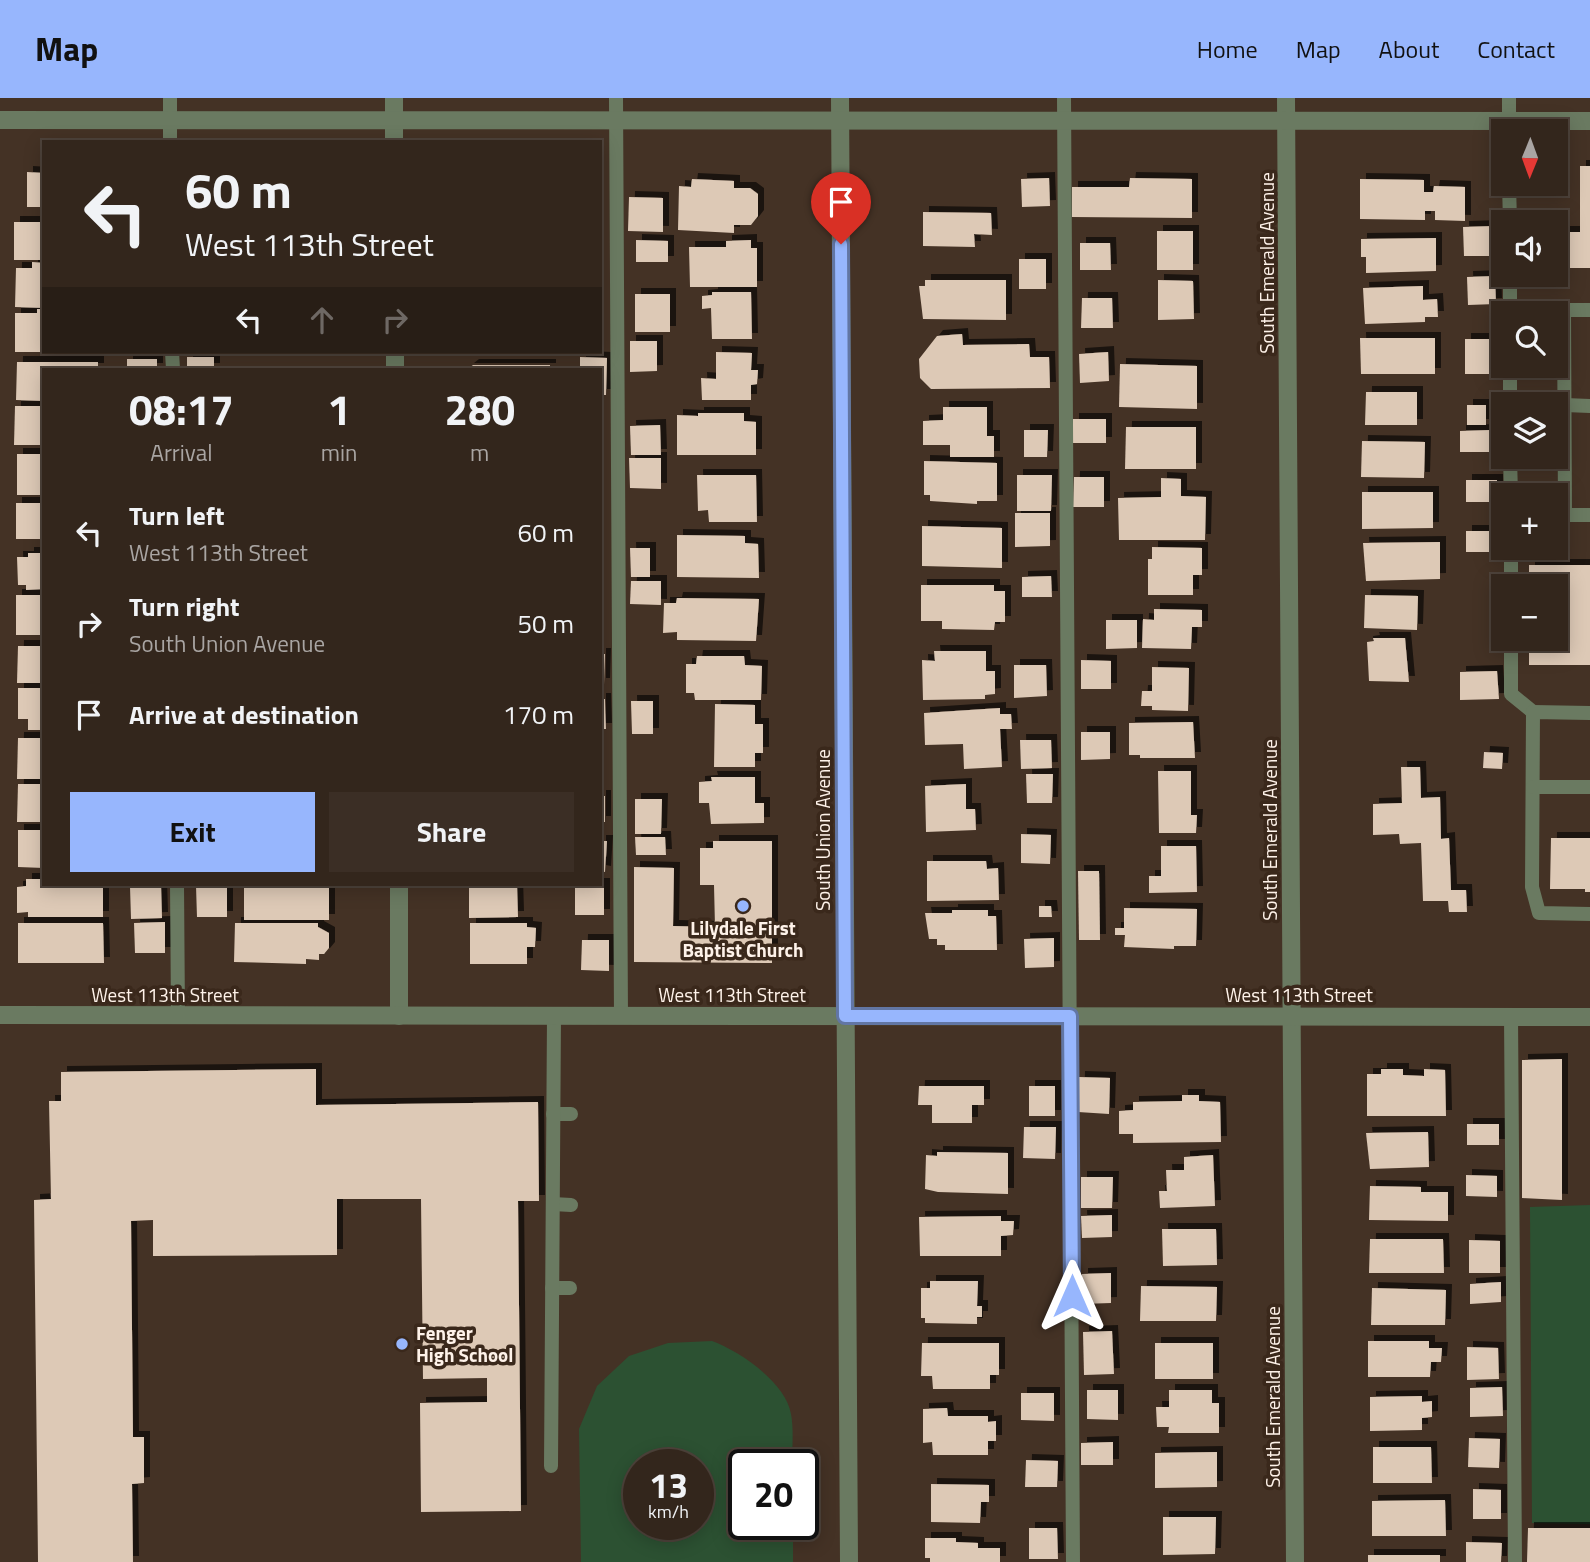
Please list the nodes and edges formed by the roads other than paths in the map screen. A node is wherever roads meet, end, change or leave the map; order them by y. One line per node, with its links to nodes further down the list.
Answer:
1 (170, 98): 10 (lane)
2 (394, 98): 11 (street)
3 (616, 98): 12 (lane)
4 (839, 98): 13 (street, South Union Avenue)
5 (1064, 98): 14 (lane)
6 (1286, 98): 15 (street, South Emerald Avenue)
7 (1509, 98): 8 (lane)
8 (1509, 119)
9 (0, 120): 10 (street)
10 (170, 120): 11 (street); 19 (lane)
11 (394, 120): 12 (street); 20 (street)
12 (616, 120): 13 (street); 39 (lane)
13 (840, 121): 14 (street); 40 (street, South Union Avenue)
14 (1064, 121): 15 (street); 41 (lane)
15 (1287, 121): 18 (street); 42 (street, South Emerald Avenue)
16 (1590, 121): 17 (street)
17 (1568, 122)
18 (1491, 126)
19 (170, 140)
20 (394, 140)
21 (1590, 310): 22 (lane)
22 (1565, 392)
23 (1568, 405): 24 (lane)
24 (1590, 406)
25 (1566, 469): 26 (lane)
26 (1590, 515)
27 (1511, 651): 28 (lane)
28 (1533, 712): 29 (lane); 30 (lane)
29 (1590, 713)
30 (1533, 787): 31 (lane); 34 (lane)
31 (1590, 787)
32 (177, 886): 36 (lane)
33 (399, 886): 37 (street)
34 (1590, 914)
35 (0, 1015): 36 (street, West 113th Street)
36 (178, 1016): 37 (street, West 113th Street)
37 (400, 1016): 38 (street, West 113th Street)
38 (554, 1016): 39 (street, West 113th Street); 45 (lane)
39 (621, 1016): 40 (street, West 113th Street)
40 (845, 1016): 41 (street, West 113th Street); 52 (street, South Union Avenue)
41 (1070, 1016): 42 (street, West 113th Street); 53 (lane)
42 (1292, 1016): 43 (street, West 113th Street); 54 (street, South Emerald Avenue)
43 (1511, 1016): 44 (street, West 113th Street); 55 (lane)
44 (1590, 1017)
45 (553, 1114): 46 (lane); 47 (lane)
46 (571, 1114)
47 (553, 1204): 48 (lane); 49 (lane)
48 (571, 1205)
49 (552, 1288): 50 (lane); 51 (lane)
50 (570, 1288)
51 (551, 1466)
52 (849, 1562)
53 (1073, 1562)
54 (1295, 1562)
55 (1516, 1562)

